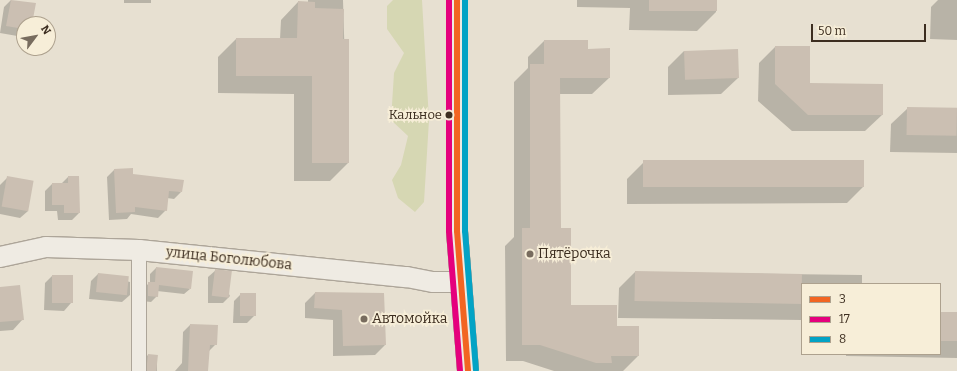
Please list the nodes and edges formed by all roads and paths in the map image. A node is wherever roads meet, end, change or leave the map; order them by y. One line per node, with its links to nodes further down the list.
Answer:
1 (457, 0): 4 (street)
2 (139, 250): 3 (street, улица Боголюбова); 4 (street, улица Боголюбова); 5 (street)
3 (0, 257)
4 (459, 282): 6 (street)
5 (139, 371)
6 (468, 371)

